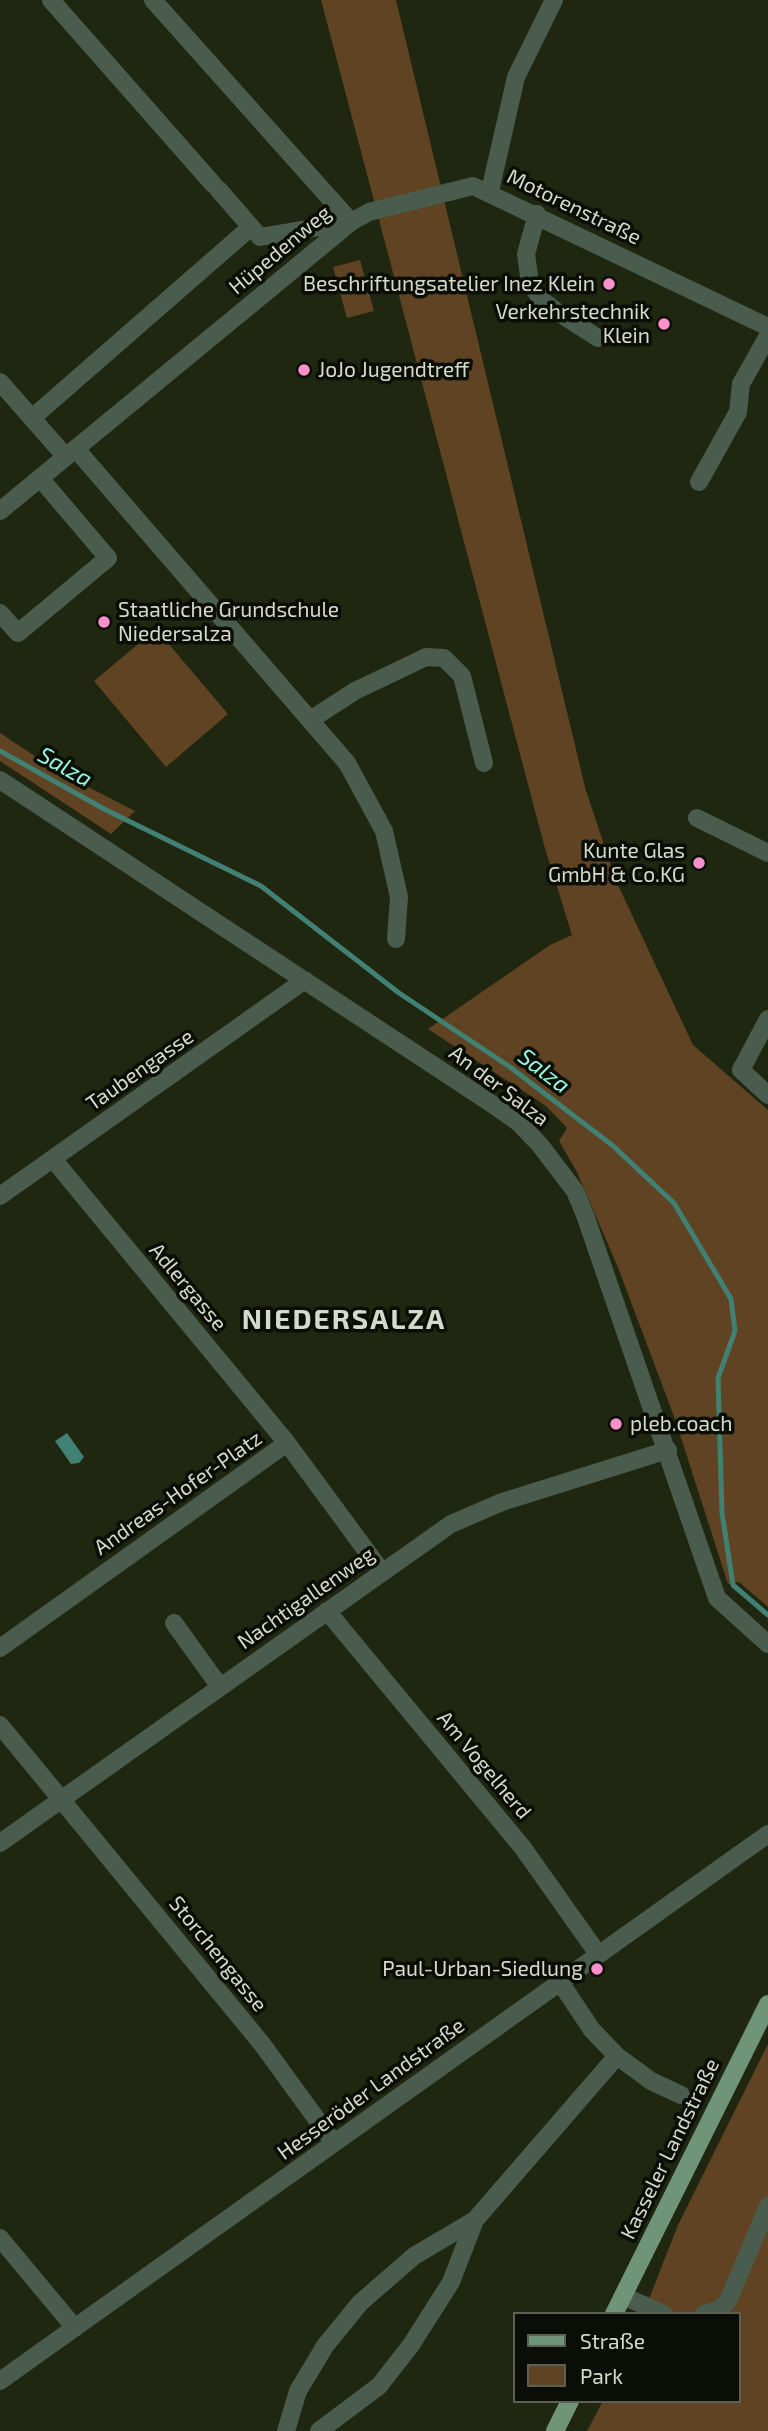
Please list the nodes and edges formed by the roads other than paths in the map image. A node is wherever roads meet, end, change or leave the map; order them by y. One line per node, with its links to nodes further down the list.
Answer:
1 (51, 0): 7 (street)
2 (153, 0): 6 (street, Hüpedenweg)
3 (554, 0): 4 (street)
4 (490, 191): 5 (street, Motorenstraße); 6 (street, Motorenstraße)
5 (537, 214): 8 (street, Motorenstraße); 10 (street)
6 (351, 222): 7 (street); 13 (street, Hüpedenweg)
7 (251, 227): 12 (street)
8 (768, 327)
9 (768, 335): 15 (street)
10 (598, 338)
11 (0, 382): 12 (street)
12 (32, 418): 13 (street)
13 (71, 453): 14 (street, Hüpedenweg); 18 (street)
14 (40, 478): 16 (street, Hüpedenweg); 17 (street)
15 (699, 482)
16 (0, 511)
17 (0, 613)
18 (310, 720): 19 (street); 23 (street)
19 (484, 763)
20 (0, 780): 24 (street, An der Salza)
21 (697, 818): 22 (street)
22 (768, 853)
23 (396, 939)
24 (305, 980): 27 (street, Taubengasse); 30 (street, An der Salza)
25 (768, 1019): 26 (street)
26 (768, 1095)
27 (53, 1160): 28 (street, Taubengasse); 29 (street, Adlergasse)
28 (0, 1196)
29 (288, 1443): 31 (street, Andreas-Hofer-Platz); 35 (street, Andreas-Hofer-Platz)
30 (668, 1450): 31 (street, Nachtigallenweg); 34 (street, An der Salza)
31 (382, 1572): 32 (street, Nachtigallenweg)
32 (327, 1611): 36 (street, Nachtigallenweg); 41 (street, Am Vogelherd)
33 (174, 1623): 36 (street)
34 (768, 1644)
35 (0, 1648)
36 (220, 1687): 38 (street, Nachtigallenweg)
37 (0, 1725): 38 (street)
38 (62, 1799): 40 (street, Nachtigallenweg); 46 (street, Storchengasse)
39 (768, 1834): 41 (street, Hesseröder Landstraße)
40 (0, 1843)
41 (598, 1954): 42 (street, Hesseröder Landstraße)
42 (560, 1982): 44 (street); 46 (street, Hesseröder Landstraße)
43 (768, 2004): 50 (main road, Kasseler Landstraße)
44 (617, 2056): 45 (street); 48 (street)
45 (681, 2095)
46 (334, 2143): 54 (street, Hesseröder Landstraße)
47 (768, 2206): 53 (street)
48 (475, 2220): 57 (street); 58 (street)
49 (0, 2238): 54 (street)
50 (623, 2296): 51 (main road, Kasseler Landstraße); 52 (street)
51 (615, 2312)
52 (659, 2312)
53 (710, 2312)
54 (75, 2328): 55 (street, Hesseröder Landstraße)
55 (0, 2381)
56 (569, 2403): 59 (main road)
57 (286, 2431)
58 (319, 2431)
59 (555, 2431)

